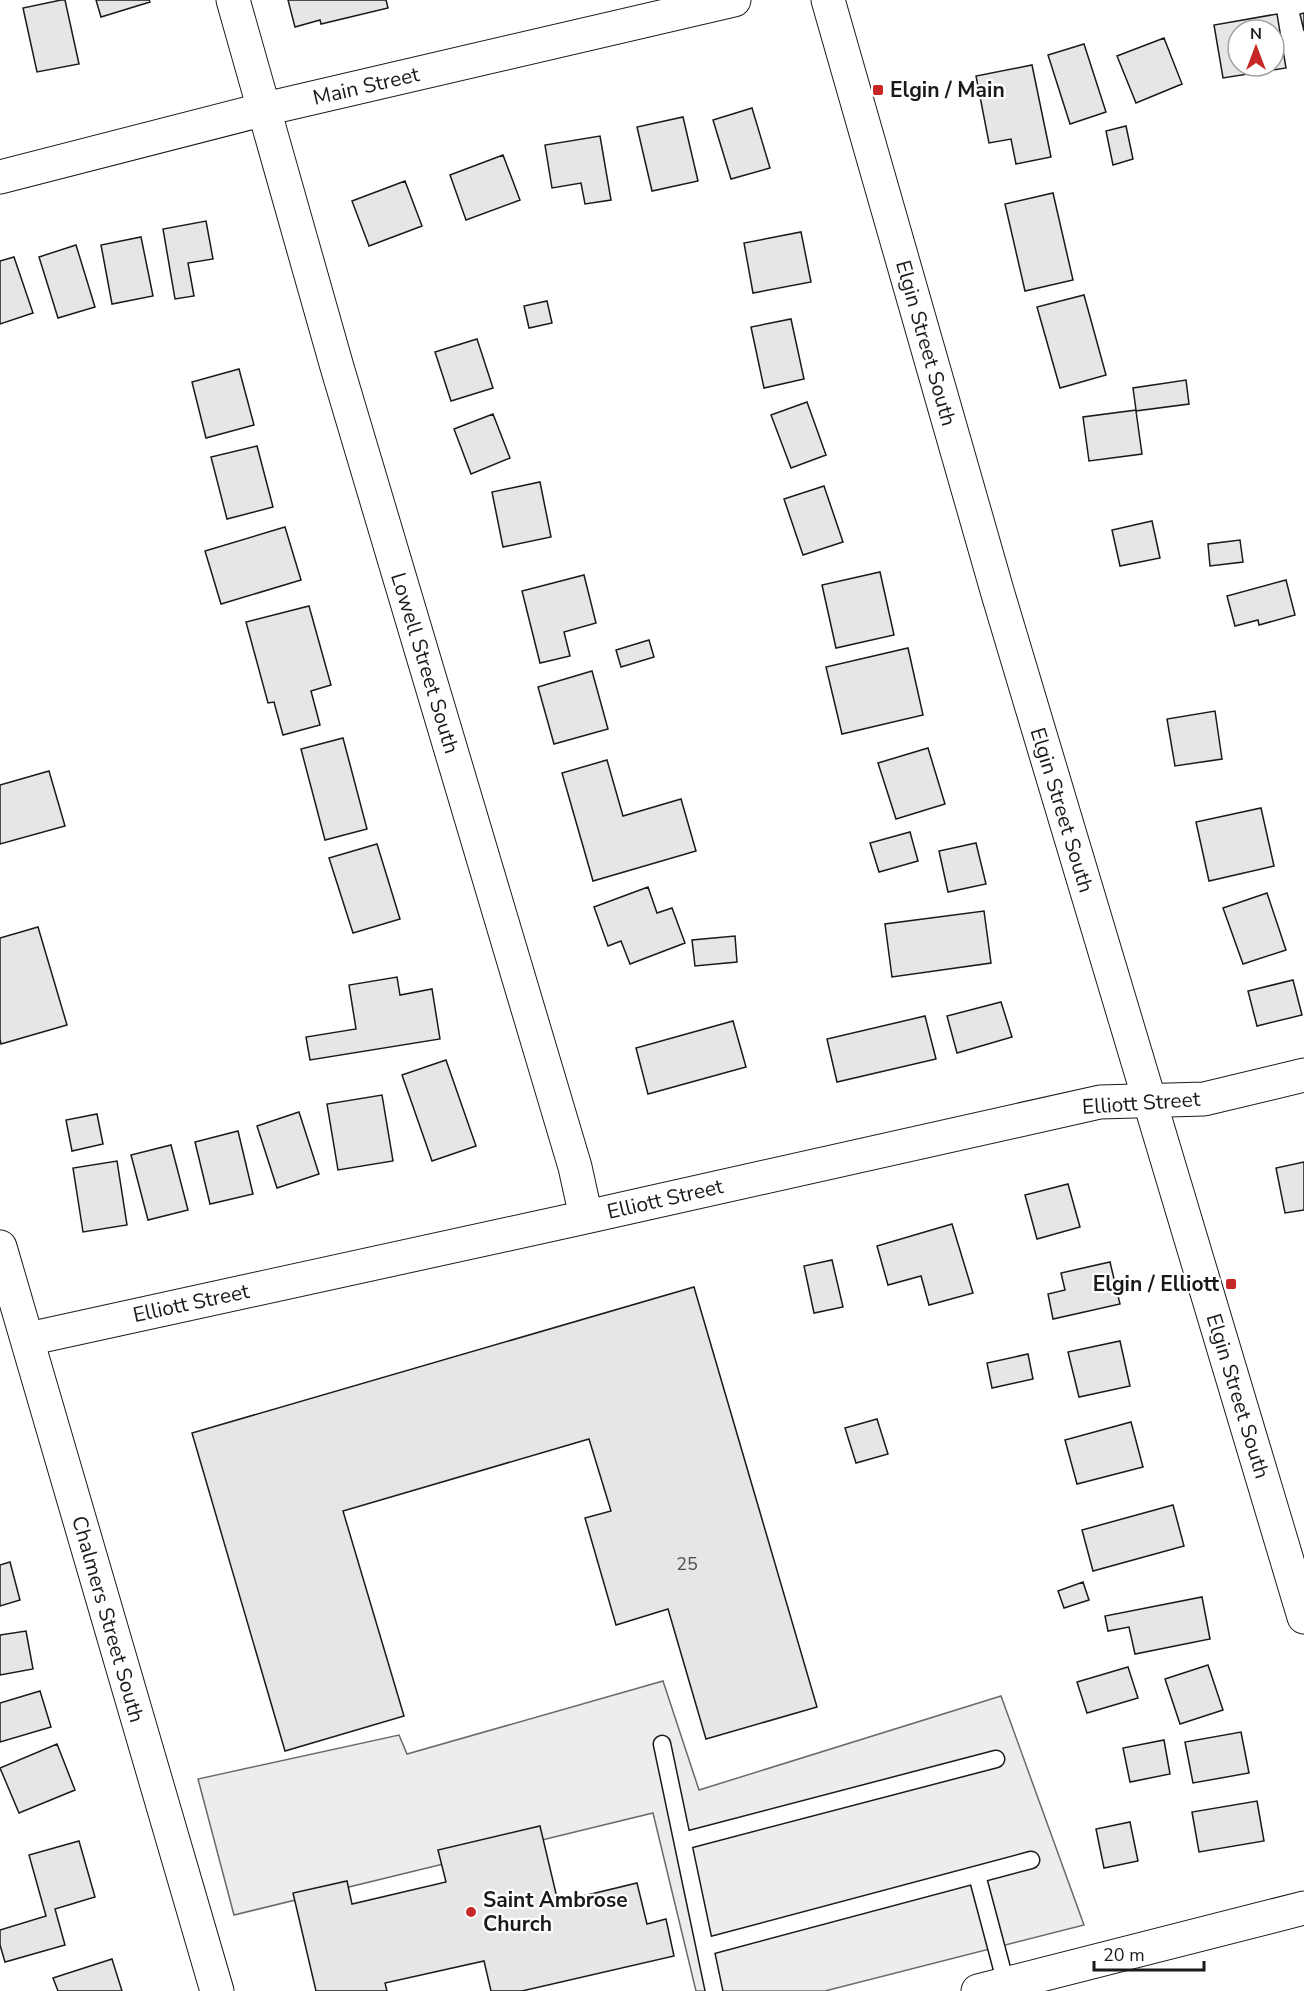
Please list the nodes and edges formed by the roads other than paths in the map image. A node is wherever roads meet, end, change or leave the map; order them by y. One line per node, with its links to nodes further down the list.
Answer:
1 (233, 0): 4 (street, Lowell Street South)
2 (734, 0): 4 (street, Main Street)
3 (828, 0): 7 (street, Elgin Street South)
4 (265, 109): 5 (street, Main Street); 8 (street, Lowell Street South)
5 (0, 177)
6 (1304, 1075): 7 (street, Elliott Street)
7 (1149, 1101): 8 (street, Elliott Street); 11 (street, Elgin Street South)
8 (586, 1217): 10 (street, Elliott Street)
9 (0, 1247): 10 (street, Chalmers Street South)
10 (28, 1339): 20 (street, Chalmers Street South)
11 (1304, 1617)
12 (662, 1744): 14 (lane)
13 (996, 1759): 14 (lane)
14 (683, 1841): 18 (lane)
15 (1031, 1860): 16 (lane)
16 (977, 1875): 18 (lane); 19 (lane)
17 (1304, 1908): 19 (street)
18 (705, 1947): 21 (lane)
19 (992, 1987)
20 (217, 1991)
21 (714, 1991)

